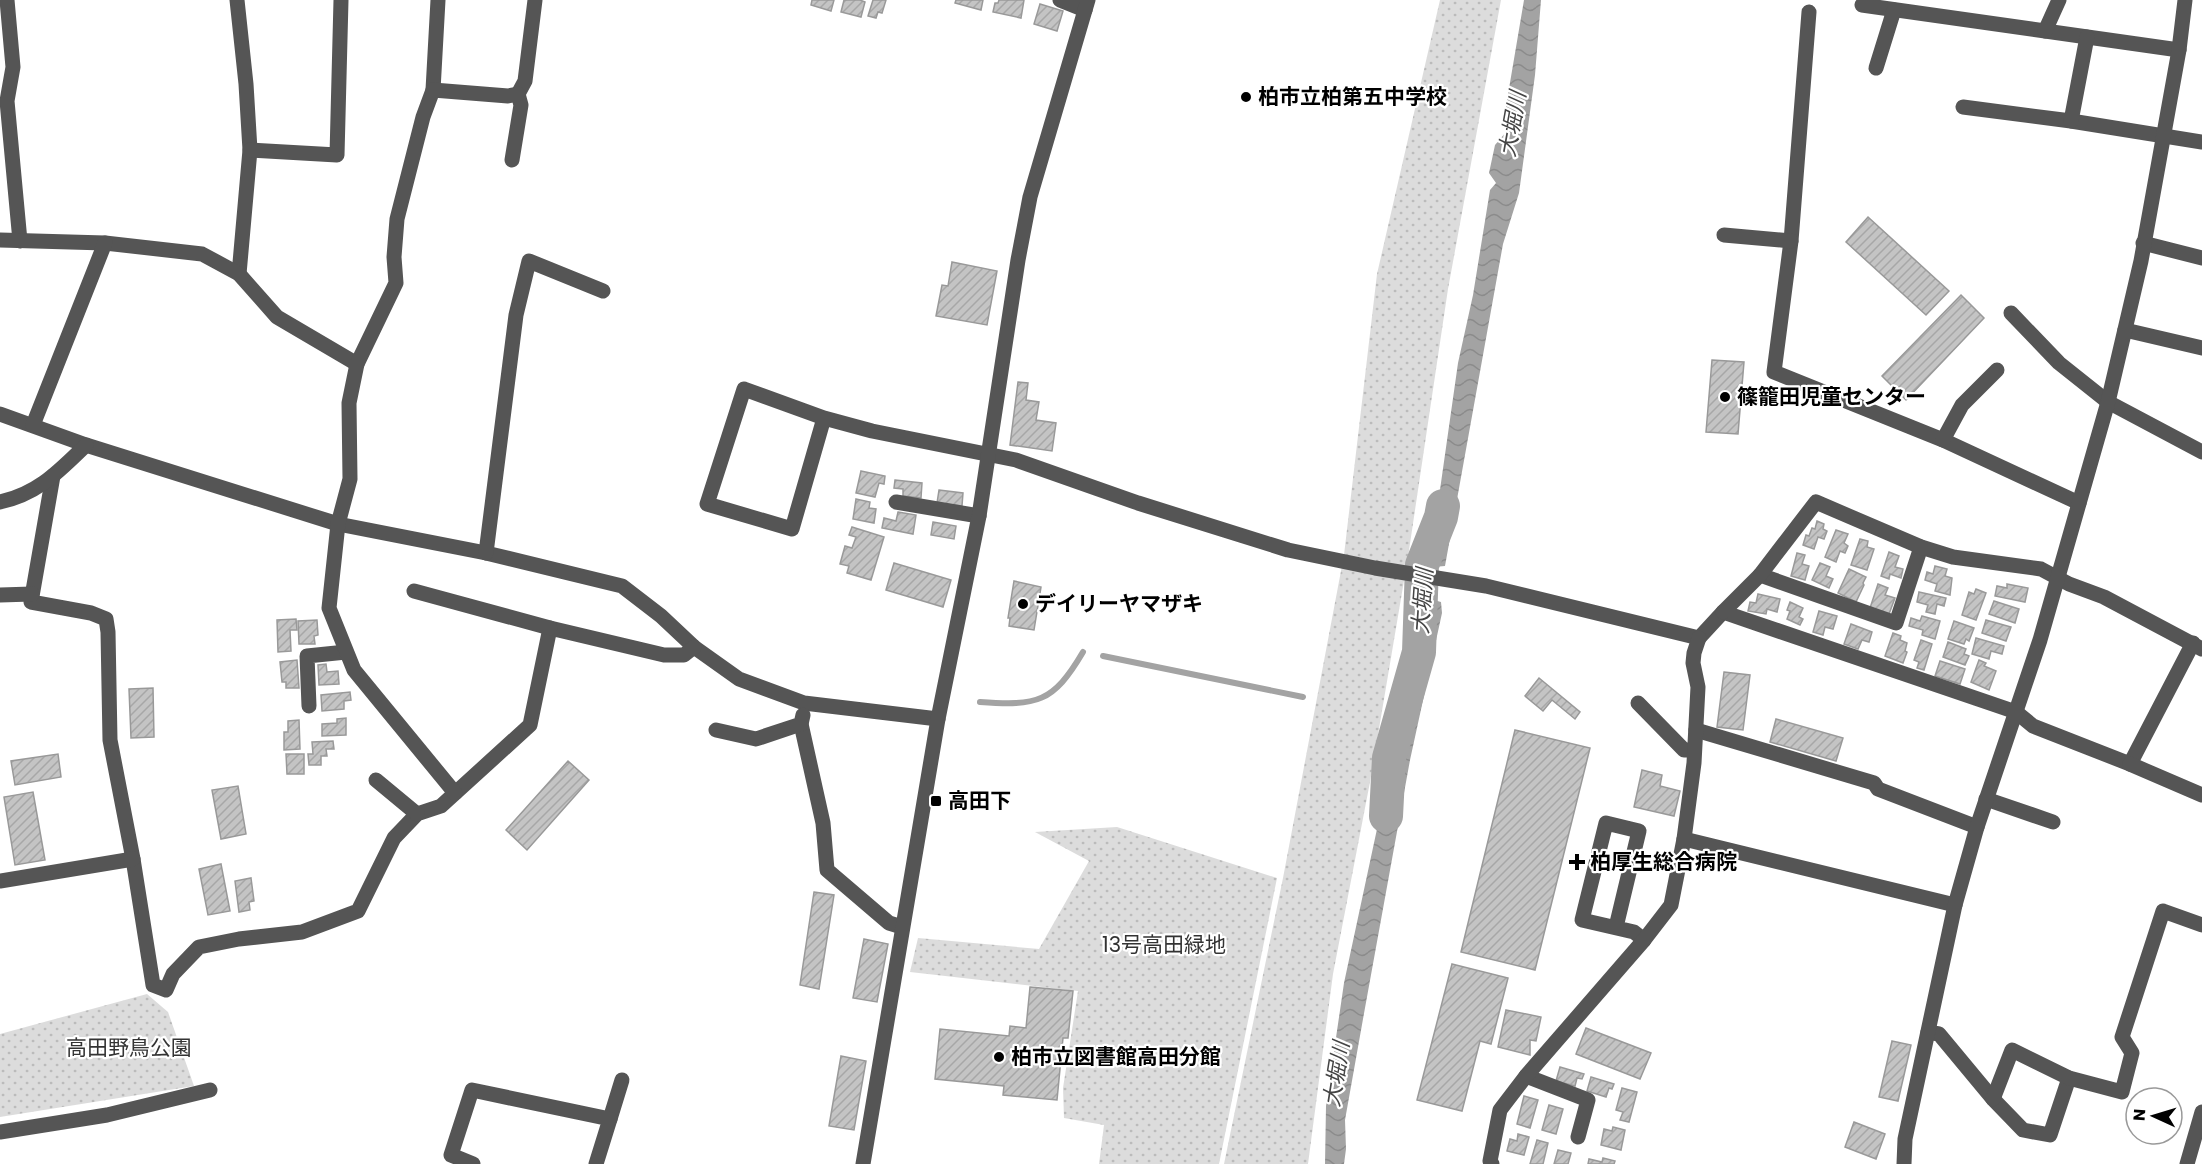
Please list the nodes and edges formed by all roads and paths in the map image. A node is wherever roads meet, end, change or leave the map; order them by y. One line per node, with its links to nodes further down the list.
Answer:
1 (7, 0): 26 (street)
2 (237, 0): 23 (street)
3 (341, 0): 23 (street)
4 (438, 0): 17 (street)
5 (535, 0): 18 (street)
6 (1060, 0): 9 (street)
7 (2059, 0): 13 (street)
8 (2185, 0): 15 (street)
9 (1087, 5): 46 (street)
10 (1862, 5): 11 (street)
11 (1894, 10): 13 (street); 16 (street)
12 (1809, 12): 27 (street)
13 (2045, 31): 14 (street)
14 (2087, 37): 15 (street); 20 (street)
15 (2179, 50): 21 (street)
16 (1875, 68)
17 (432, 90): 18 (street); 37 (street)
18 (518, 94): 24 (street)
19 (1964, 107): 20 (street)
20 (2071, 121): 21 (street)
21 (2163, 137): 22 (street); 30 (street)
22 (2202, 142)
23 (250, 150): 32 (street)
24 (512, 160)
25 (1724, 235): 27 (street)
26 (20, 241): 28 (street); 29 (street)
27 (1791, 241): 43 (street)
28 (0, 242)
29 (105, 243): 32 (street); 42 (street)
30 (2143, 243): 31 (street); 35 (street)
31 (2202, 258)
32 (239, 274): 37 (street)
33 (603, 291): 54 (street)
34 (2011, 313): 39 (street)
35 (2125, 330): 36 (street); 39 (street)
36 (2202, 348)
37 (357, 364): 52 (street)
38 (1997, 370): 43 (street)
39 (2108, 402): 45 (street); 50 (street)
40 (0, 414): 42 (street)
41 (824, 418): 41 (street); 46 (street)
42 (33, 425): 44 (street)
43 (1943, 440): 50 (street)
44 (86, 445): 47 (street); 52 (street)
45 (2202, 452)
46 (989, 453): 51 (street); 62 (street)
47 (53, 476): 48 (street); 58 (street)
48 (0, 502)
49 (896, 502): 51 (street)
50 (2079, 503): 56 (street)
51 (979, 516): 70 (street)
52 (338, 524): 54 (street); 65 (street)
53 (1921, 547): 55 (street); 55 (street); 56 (street)
54 (486, 553): 64 (street)
55 (1760, 575): 60 (street)
56 (2056, 577): 63 (street); 69 (street)
57 (414, 591): 61 (street)
58 (32, 594): 59 (street); 84 (street)
59 (0, 595)
60 (1724, 612): 62 (street); 69 (street)
61 (550, 628): 64 (street); 77 (street)
62 (1699, 638): 73 (street)
63 (2197, 646): 75 (street)
64 (694, 647): 66 (street)
65 (346, 652): 68 (street); 77 (street)
66 (804, 703): 70 (street); 71 (street)
67 (1638, 703): 74 (street)
68 (309, 706)
69 (2016, 712): 75 (street); 79 (street)
70 (938, 719): 88 (street)
71 (801, 724): 72 (street); 88 (street)
72 (716, 730)
73 (1696, 730): 74 (street); 82 (street)
74 (1694, 750): 83 (street)
75 (2130, 765): 78 (street)
76 (376, 780): 80 (street)
77 (454, 793): 80 (street)
78 (2202, 795)
79 (1986, 799): 81 (street); 82 (street)
80 (417, 814): 84 (street)
81 (2053, 822)
82 (1977, 827): 86 (street)
83 (1684, 839): 86 (street); 90 (street)
84 (133, 860): 85 (street)
85 (0, 880)
86 (1955, 905): 91 (street)
87 (2202, 926): 93 (street)
88 (902, 927): 103 (street)
89 (1616, 927): 89 (street); 90 (street)
90 (1644, 940): 92 (street)
91 (1928, 1032): 96 (street); 105 (street)
92 (1526, 1076): 100 (street); 104 (street)
93 (2069, 1078): 96 (street); 96 (street)
94 (622, 1080): 98 (street)
95 (210, 1090): 99 (street)
96 (1992, 1100)
97 (2202, 1112): 106 (street)
98 (610, 1119): 101 (street); 102 (street)
99 (0, 1131)
100 (1578, 1137)
101 (472, 1164)
102 (596, 1164)
103 (863, 1164)
104 (1492, 1164)
105 (1904, 1164)
106 (2187, 1164)

